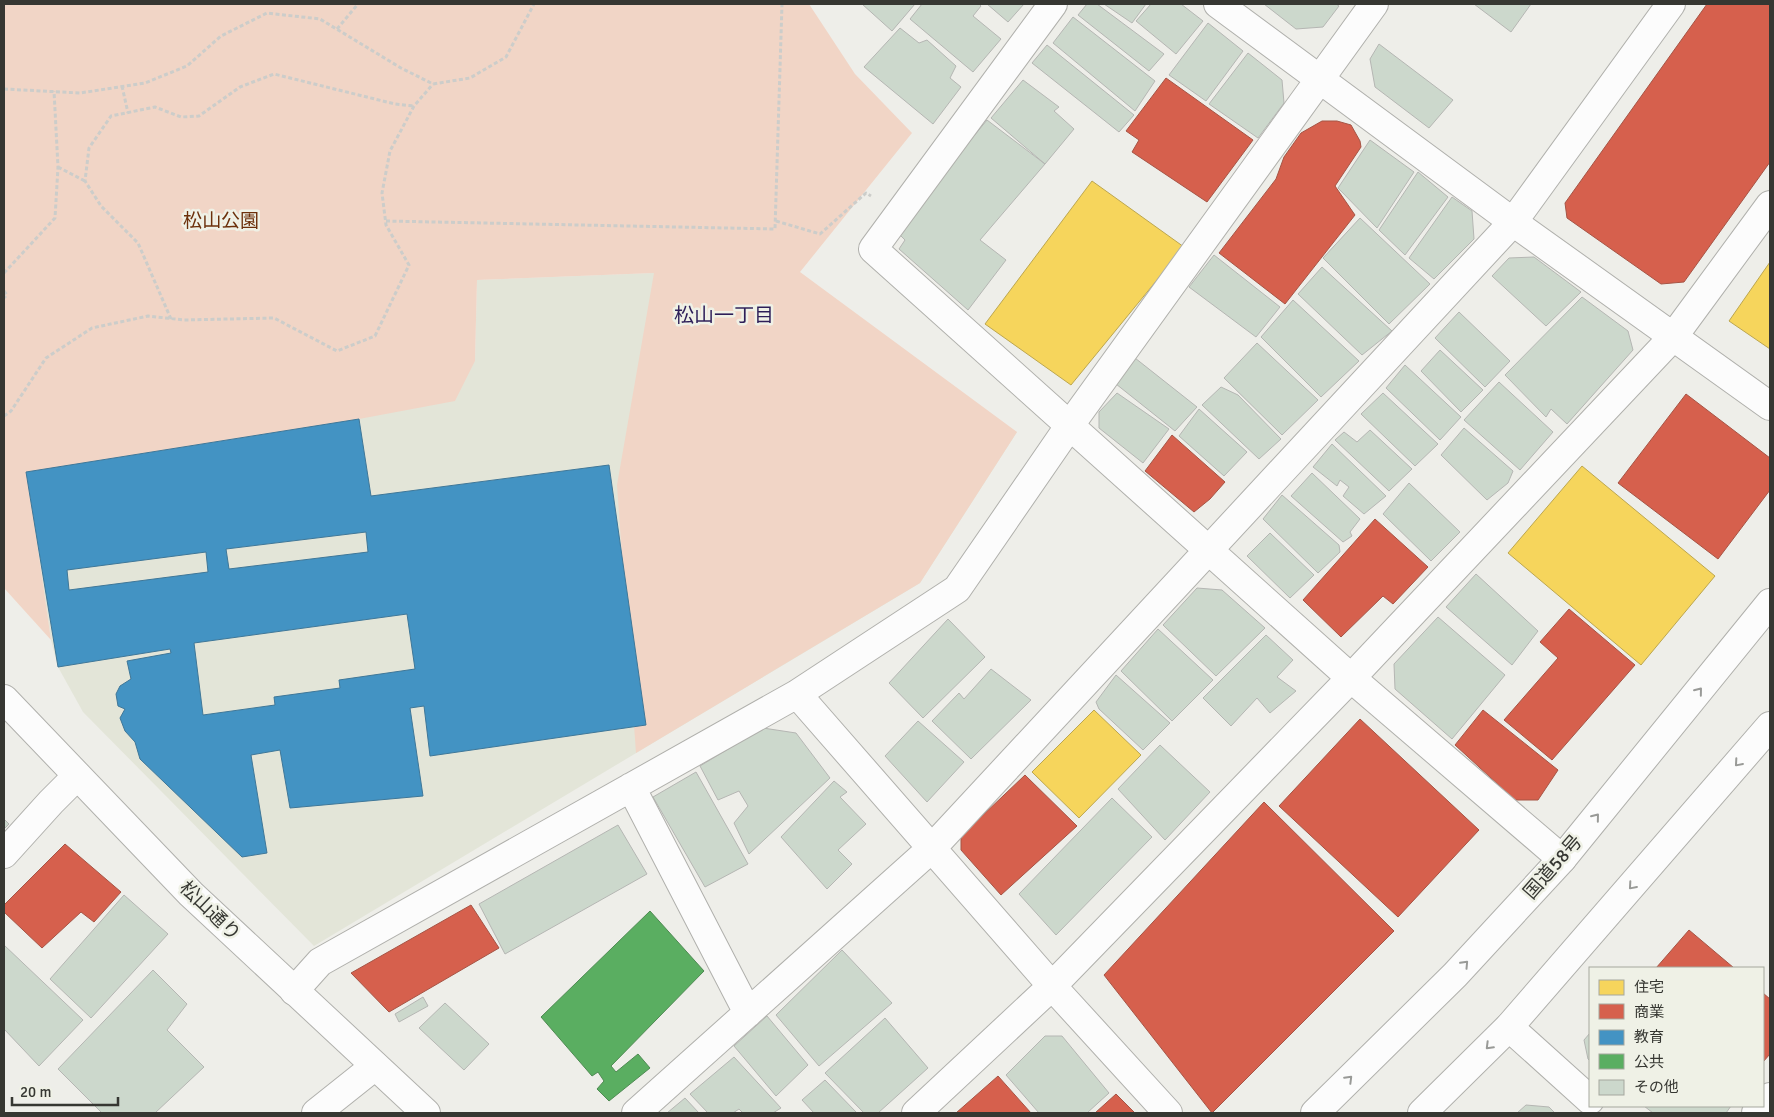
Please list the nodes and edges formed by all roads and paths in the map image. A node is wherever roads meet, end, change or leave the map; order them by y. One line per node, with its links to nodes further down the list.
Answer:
1 (358, 4): 8 (path)
2 (534, 4): 10 (path)
3 (782, 4): 21 (path)
4 (1053, 4): 30 (main road)
5 (1218, 4): 9 (main road)
6 (1374, 4): 9 (main road)
7 (1671, 4): 22 (main road)
8 (336, 29): 10 (path); 11 (path)
9 (1320, 78): 22 (main road); 30 (main road)
10 (433, 84): 14 (path)
11 (122, 86): 13 (path); 15 (path)
12 (4, 88): 13 (path)
13 (54, 91): 16 (path)
14 (414, 106): 15 (path); 20 (path)
15 (128, 112): 17 (path)
16 (58, 166): 17 (path); 23 (path)
17 (85, 181): 26 (path)
18 (866, 193): 21 (path)
19 (1770, 206): 27 (main road)
20 (386, 221): 21 (path); 26 (path)
21 (775, 221)
22 (1513, 222): 27 (main road); 31 (main road)
23 (4, 273)
24 (4, 291): 25 (path)
25 (4, 298)
26 (171, 319): 29 (path)
27 (1673, 337): 28 (main road); 33 (main road)
28 (1770, 406)
29 (4, 416)
30 (1070, 425): 31 (main road); 34 (main road)
31 (1209, 550): 33 (main road); 39 (main road)
32 (1770, 603): 41 (main road, 国道58号, one-way to 32)
33 (1351, 678): 41 (main road); 42 (main road)
34 (797, 694): 38 (main road); 39 (main road)
35 (4, 699): 37 (main road, 松山通り)
36 (1770, 726): 45 (main road, one-way to 45)
37 (77, 776): 40 (main road); 43 (main road, 松山通り)
38 (631, 788): 43 (main road); 44 (main road)
39 (932, 848): 42 (main road); 44 (main road)
40 (4, 854)
41 (1562, 859): 53 (main road, 国道58号, one-way to 41)
42 (1052, 986): 51 (main road); 52 (main road)
43 (294, 991): 46 (main road, 松山通り)
44 (748, 1013): 50 (main road)
45 (1509, 1027): 47 (main road); 54 (main road, one-way to 54)
46 (375, 1066): 48 (main road); 49 (main road, 松山通り)
47 (1589, 1099)
48 (316, 1113)
49 (426, 1113)
50 (636, 1113)
51 (916, 1113)
52 (1168, 1113)
53 (1315, 1113)
54 (1422, 1113)

